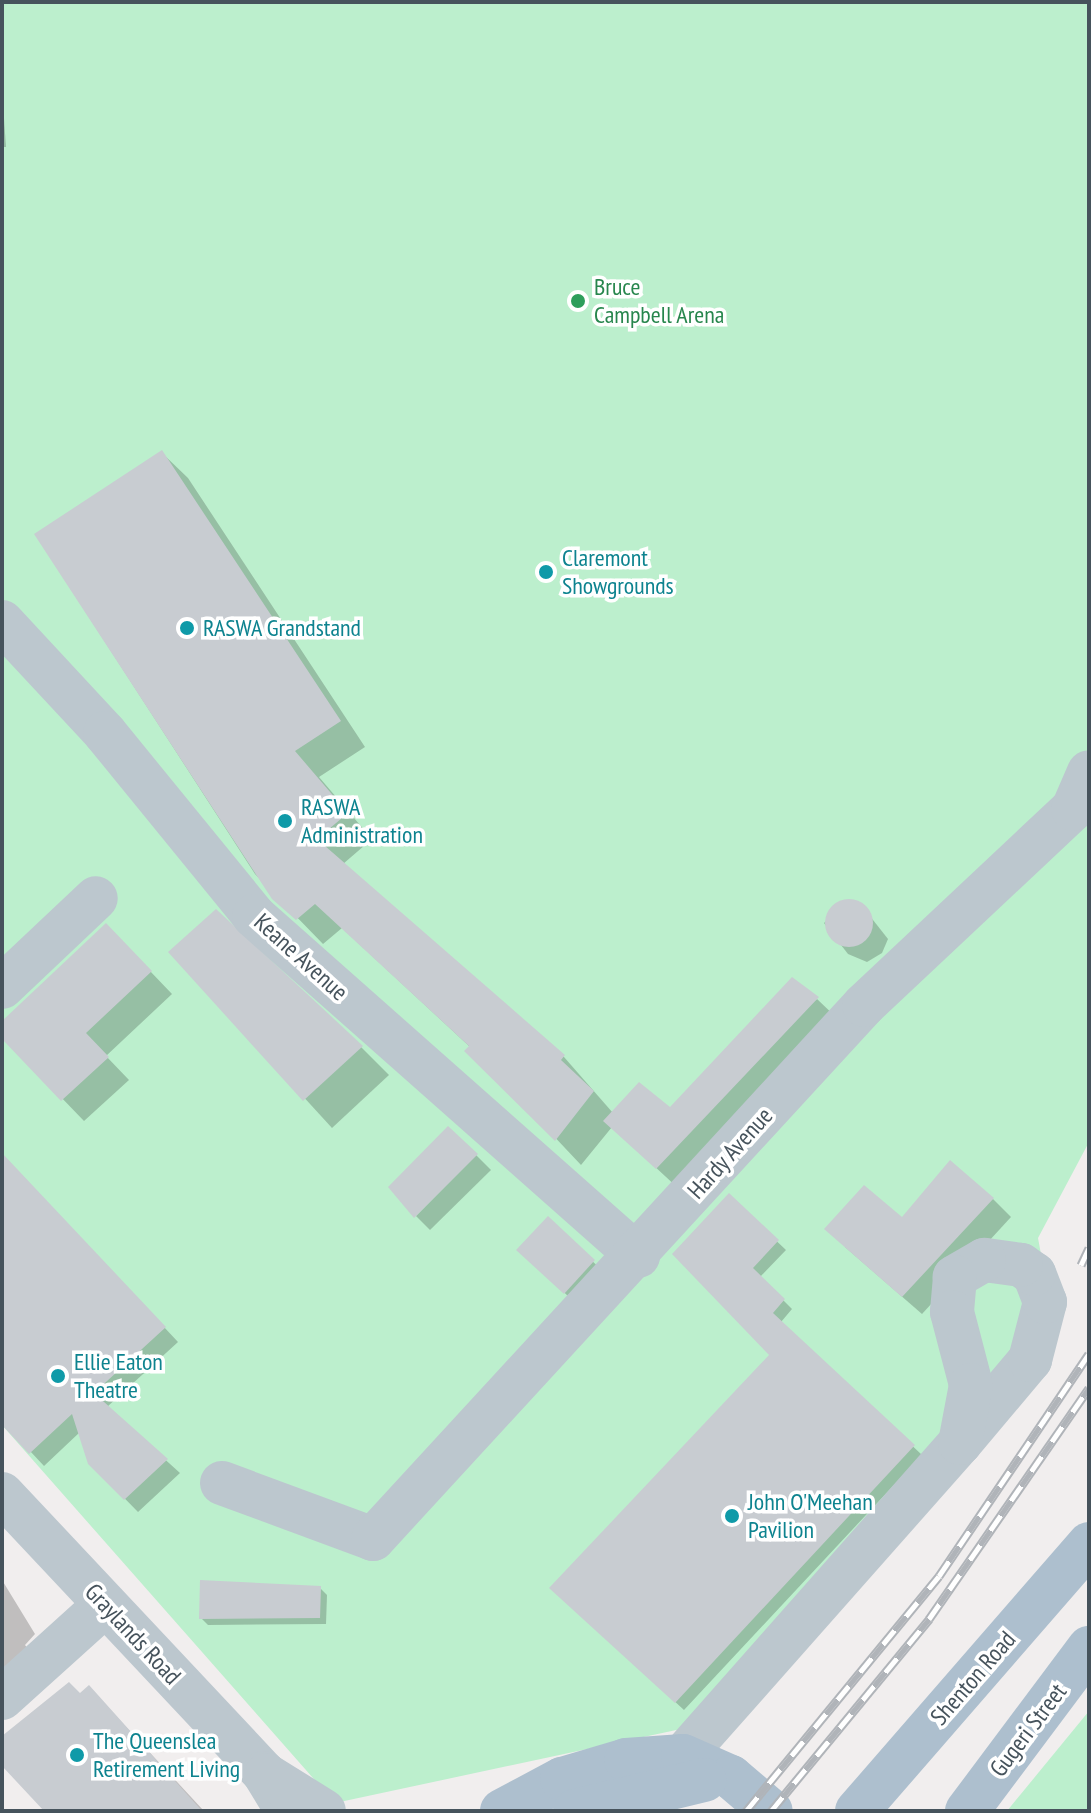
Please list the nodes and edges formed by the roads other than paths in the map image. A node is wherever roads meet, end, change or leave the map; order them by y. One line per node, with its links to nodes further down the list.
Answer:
1 (2, 622): 5 (street, Keane Avenue)
2 (1089, 772): 5 (street, Hardy Avenue)
3 (96, 898): 4 (street)
4 (2, 987)
5 (638, 1256): 7 (street, Hardy Avenue)
6 (960, 1443): 13 (street)
7 (222, 1483)
8 (2, 1494): 10 (street, Graylands Road)
9 (1089, 1544): 21 (main road, Shenton Road)
10 (105, 1605): 12 (street); 14 (street, Graylands Road)
11 (1089, 1648): 22 (main road, Gugeri Street)
12 (2, 1698)
13 (683, 1756): 15 (main road); 18 (main road)
14 (264, 1773): 16 (street, Graylands Road); 17 (street, Graylands Road)
15 (731, 1777): 19 (main road); 20 (main road)
16 (287, 1811)
17 (324, 1811)
18 (502, 1811)
19 (575, 1811)
20 (771, 1811)
21 (857, 1811)
22 (967, 1811)

